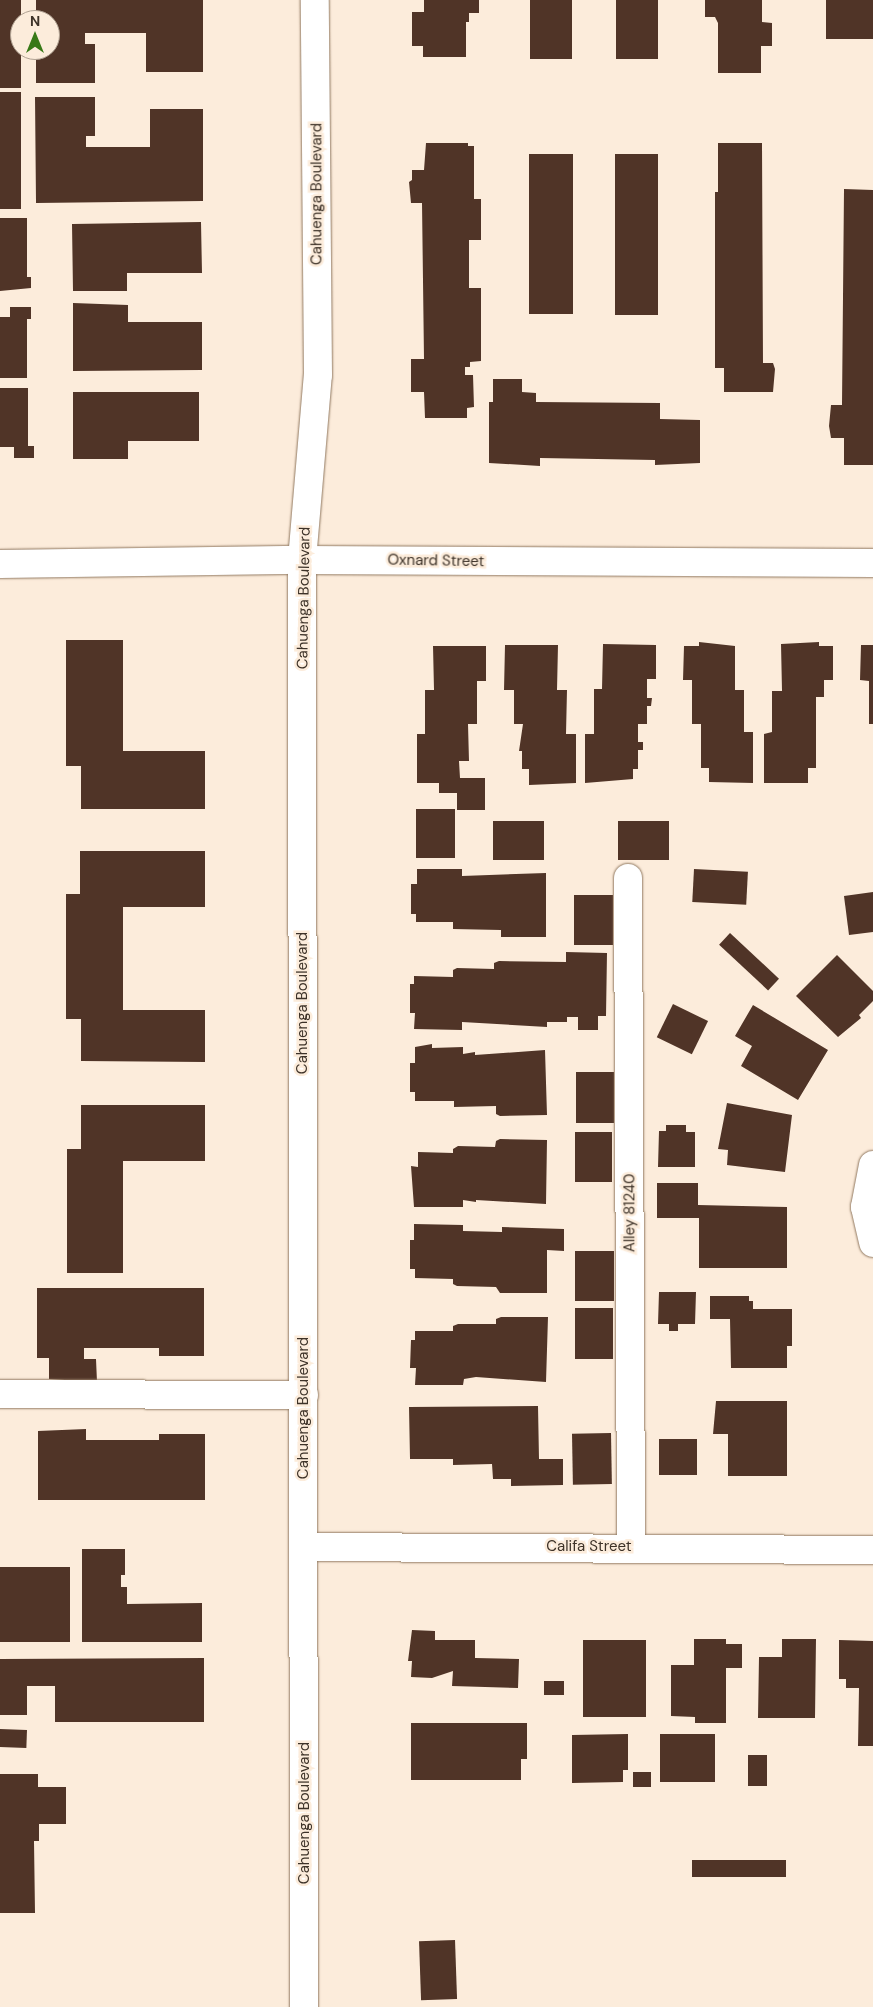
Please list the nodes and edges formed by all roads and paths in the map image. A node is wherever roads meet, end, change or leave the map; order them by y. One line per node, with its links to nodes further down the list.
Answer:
1 (315, 0): 2 (main road, Cahuenga Boulevard)
2 (302, 560): 3 (main road, Oxnard Street); 4 (main road, Oxnard Street); 9 (main road, Cahuenga Boulevard)
3 (873, 563)
4 (0, 564)
5 (628, 878): 11 (main road, Alley 81240)
6 (873, 1165): 7 (main road)
7 (873, 1243)
8 (0, 1394): 9 (main road)
9 (304, 1396): 10 (main road, Cahuenga Boulevard)
10 (305, 1547): 11 (main road, Califa Street); 13 (main road, Cahuenga Boulevard)
11 (631, 1547): 12 (main road, Califa Street)
12 (873, 1550)
13 (304, 2007)

